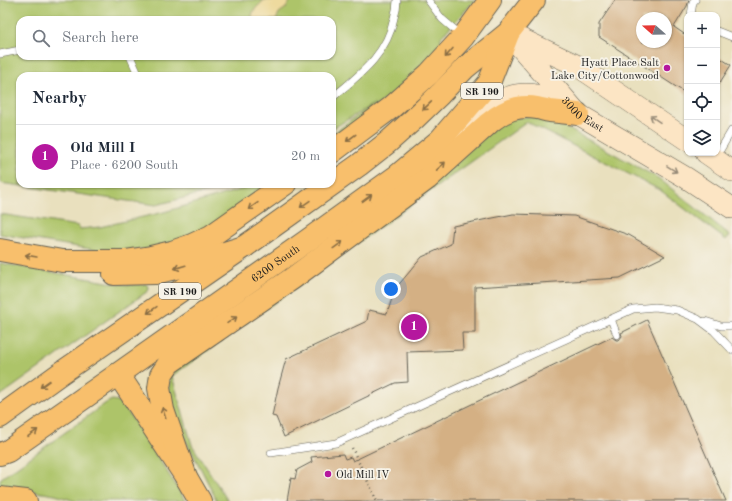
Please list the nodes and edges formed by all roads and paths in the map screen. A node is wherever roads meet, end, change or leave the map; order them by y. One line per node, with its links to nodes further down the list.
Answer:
1 (397, 0): 15 (lane)
2 (428, 0): 10 (lane)
3 (490, 0): 10 (main road)
4 (534, 0): 8 (main road, 6200 South / SR 190)
5 (695, 0): 6 (lane)
6 (691, 12)
7 (720, 32): 9 (lane)
8 (508, 33): 16 (main road, 3000 East); 18 (main road, one-way to 8); 19 (main road, 6200 South / SR 190); 24 (main road, 6200 South / SR 190, one-way to 24)
9 (732, 36)
10 (463, 37): 21 (main road, one-way to 21)
11 (16, 51): 12 (lane)
12 (0, 54)
13 (132, 60): 14 (lane)
14 (137, 72)
15 (336, 95)
16 (578, 114): 19 (main road); 27 (main road, 3000 East, one-way to 27); 41 (main road, one-way to 16)
17 (732, 130): 20 (lane)
18 (684, 138)
19 (440, 140): 36 (main road, 6200 South / SR 190, one-way to 19)
20 (720, 144)
21 (336, 149)
22 (710, 156): 23 (main road)
23 (732, 171)
24 (336, 181)
25 (279, 188): 30 (main road, one-way to 30)
26 (327, 188): 28 (main road, 6200 South / SR 190, one-way to 28)
27 (732, 208)
28 (244, 247): 30 (main road, one-way to 30); 37 (main road, 6200 South / SR 190, one-way to 37)
29 (0, 250): 30 (main road, one-way to 29)
30 (62, 261)
31 (611, 319): 32 (lane); 34 (lane); 38 (lane)
32 (698, 319): 33 (lane); 35 (lane)
33 (732, 326)
34 (617, 335)
35 (732, 350)
36 (118, 374): 40 (main road, 6200 South / SR 190, one-way to 36); 41 (main road)
37 (0, 417)
38 (348, 438): 39 (lane); 45 (path)
39 (271, 452)
40 (0, 454)
41 (186, 477): 44 (main road)
42 (0, 498): 43 (main road)
43 (26, 501)
44 (200, 501)
45 (377, 501)

